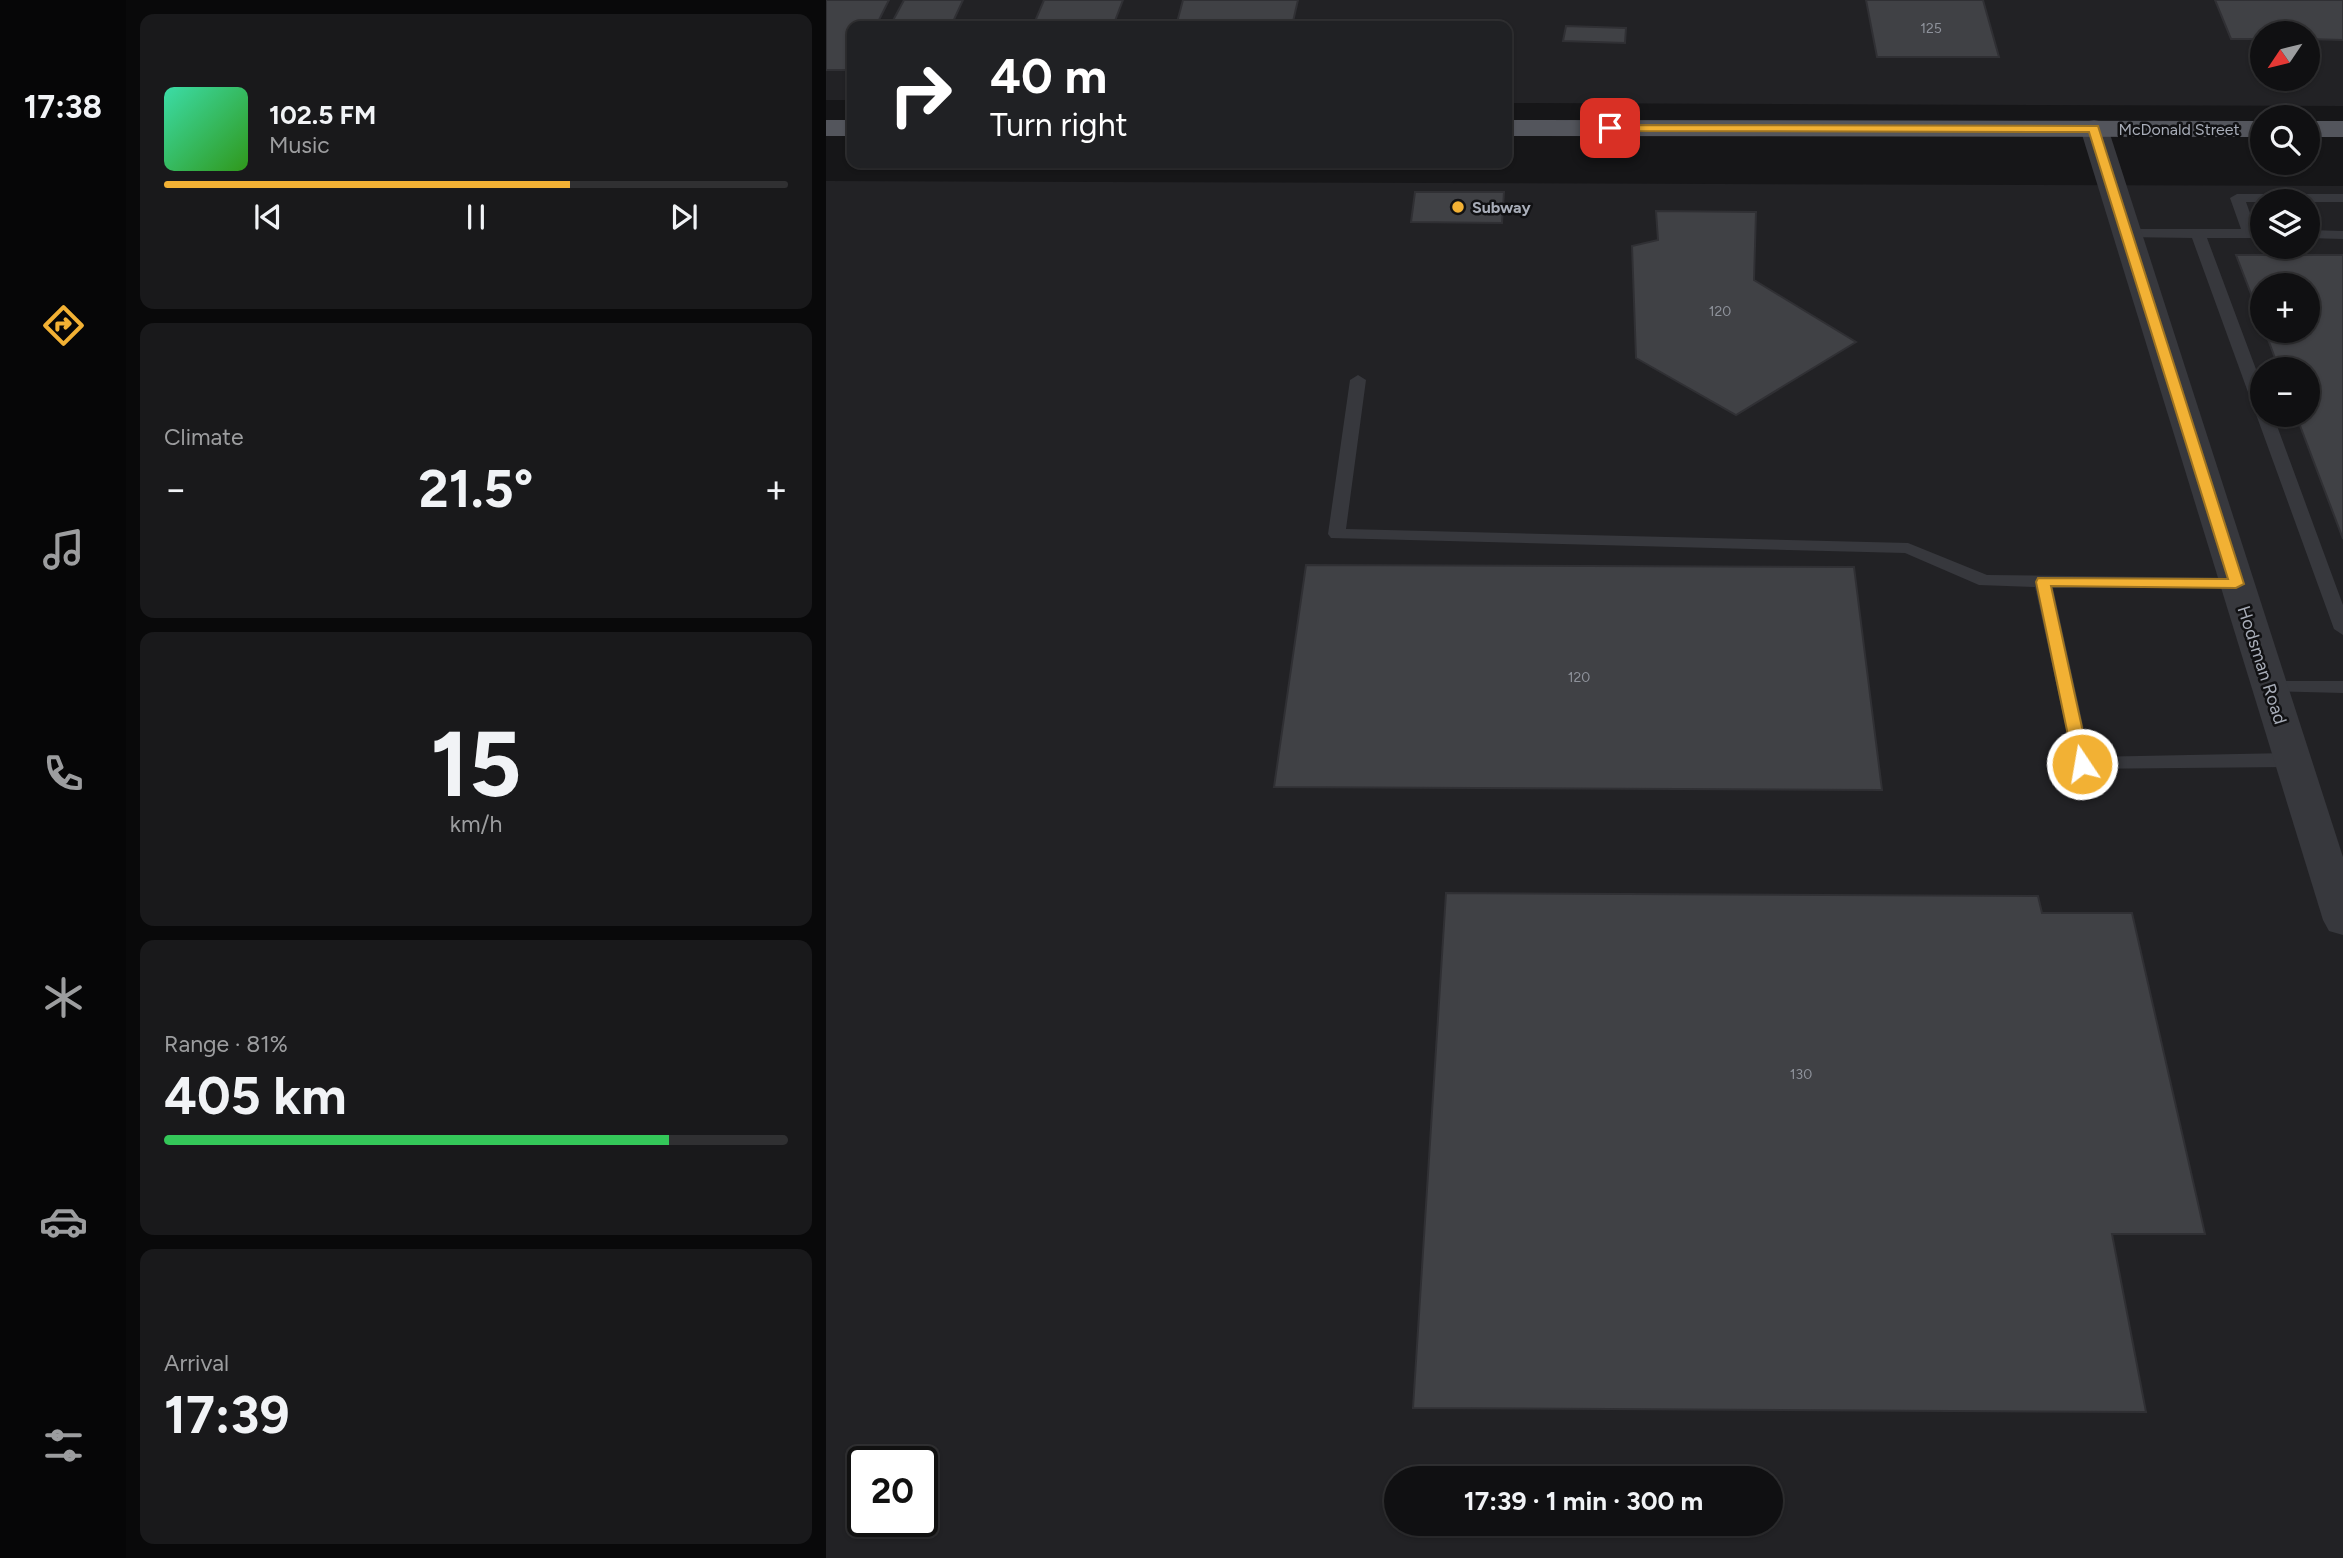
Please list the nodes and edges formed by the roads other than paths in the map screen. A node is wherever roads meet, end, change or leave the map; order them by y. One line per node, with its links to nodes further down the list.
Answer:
1 (826, 128): 2 (main road)
2 (847, 128)
3 (1512, 128): 4 (main road, McDonald Street)
4 (2094, 128): 5 (main road, McDonald Street); 12 (street, Hodsman Road)
5 (2250, 129)
6 (2320, 129): 7 (main road)
7 (2343, 129)
8 (2250, 198): 11 (lane)
9 (2320, 198): 10 (lane)
10 (2343, 198)
11 (2250, 221)
12 (2126, 233): 13 (lane); 21 (street, Hodsman Road)
13 (2198, 234): 14 (lane); 17 (lane)
14 (2250, 234)
15 (2320, 234): 16 (lane)
16 (2343, 235)
17 (2250, 375)
18 (1358, 380): 20 (lane)
19 (2269, 427): 22 (lane)
20 (2043, 582): 21 (lane); 25 (lane)
21 (2236, 584): 23 (street, Hodsman Road)
22 (2343, 629)
23 (2269, 687): 24 (lane); 25 (street, Hodsman Road)
24 (2343, 687)
25 (2292, 760): 26 (street, Hodsman Road)
26 (2343, 920)

